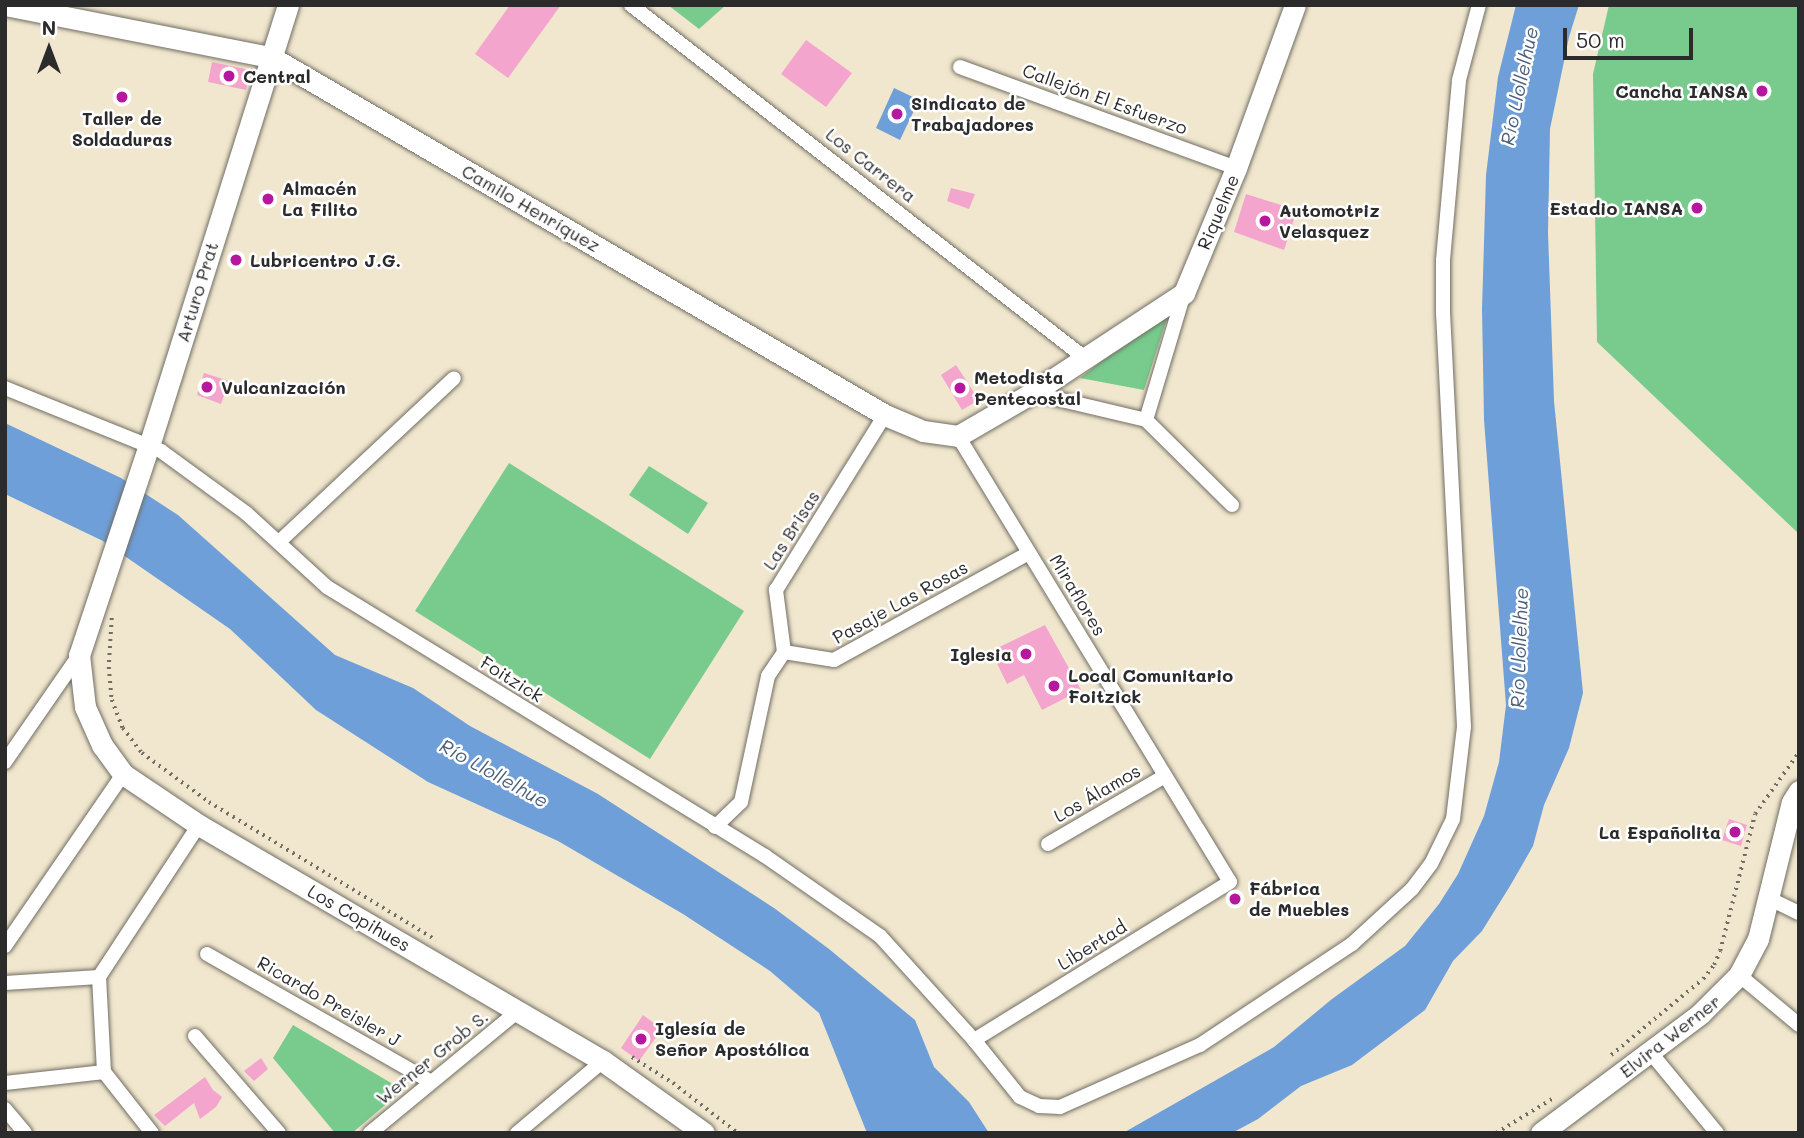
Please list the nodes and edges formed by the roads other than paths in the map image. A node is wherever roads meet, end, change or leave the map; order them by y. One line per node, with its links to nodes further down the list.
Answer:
1 (5, 5): 6 (main road, Camilo Henríquez)
2 (288, 5): 6 (main road, Arturo Prat)
3 (631, 5): 10 (street, Los Carrera)
4 (1294, 5): 8 (main road, Riquelme)
5 (1479, 5): 41 (street, Foitzick)
6 (271, 57): 14 (main road, Camilo Henríquez); 17 (main road, Arturo Prat)
7 (960, 67): 8 (street, Callejón El Esfuerzo)
8 (1236, 168): 9 (main road, Riquelme)
9 (1184, 293): 10 (main road); 15 (street, Riquelme)
10 (1085, 358): 13 (main road)
11 (454, 378): 19 (street)
12 (5, 388): 17 (street, Foitzick)
13 (1032, 393): 15 (street); 16 (main road)
14 (886, 415): 16 (main road, Camilo Henríquez); 21 (street, Las Brisas)
15 (1146, 420): 18 (street)
16 (958, 436): 20 (street, Miraflores)
17 (147, 450): 19 (street, Foitzick); 22 (main road, Arturo Prat)
18 (1232, 505)
19 (280, 541): 28 (street, Foitzick)
20 (1029, 553): 21 (street, Pasaje Las Rosas); 25 (street, Miraflores)
21 (784, 652): 28 (street)
22 (79, 655): 23 (street); 24 (main road, Los Copihues)
23 (5, 762)
24 (123, 774): 27 (main road, Los Copihues); 33 (street)
25 (1165, 776): 29 (street, Los Álamos); 30 (street, Miraflores)
26 (1796, 799): 31 (main road, Elvira Werner)
27 (199, 825): 36 (street); 38 (main road, Los Copihues)
28 (715, 827): 41 (street, Foitzick)
29 (1048, 844)
30 (1230, 882): 41 (street, Libertad)
31 (1768, 898): 32 (street); 35 (main road, Elvira Werner)
32 (1799, 913)
33 (5, 946)
34 (207, 954): 45 (street, Ricardo Preisler J)
35 (1739, 975): 39 (street); 42 (main road, Elvira Werner)
36 (99, 977): 37 (street); 44 (street)
37 (5, 983)
38 (519, 1010): 43 (main road, Los Copihues); 45 (street, Werner Grob S.)
39 (1799, 1025)
40 (195, 1036): 51 (street)
41 (975, 1040)
42 (1651, 1052): 48 (main road, Elvira Werner); 55 (street)
43 (603, 1061): 53 (street); 54 (main road, Los Copihues)
44 (104, 1072): 46 (street); 50 (street)
45 (431, 1082): 52 (street, Werner Grob S.)
46 (5, 1083)
47 (5, 1109): 49 (street)
48 (1543, 1132)
49 (25, 1133)
50 (152, 1133)
51 (279, 1133)
52 (370, 1133)
53 (517, 1133)
54 (704, 1133)
55 (1717, 1133)

